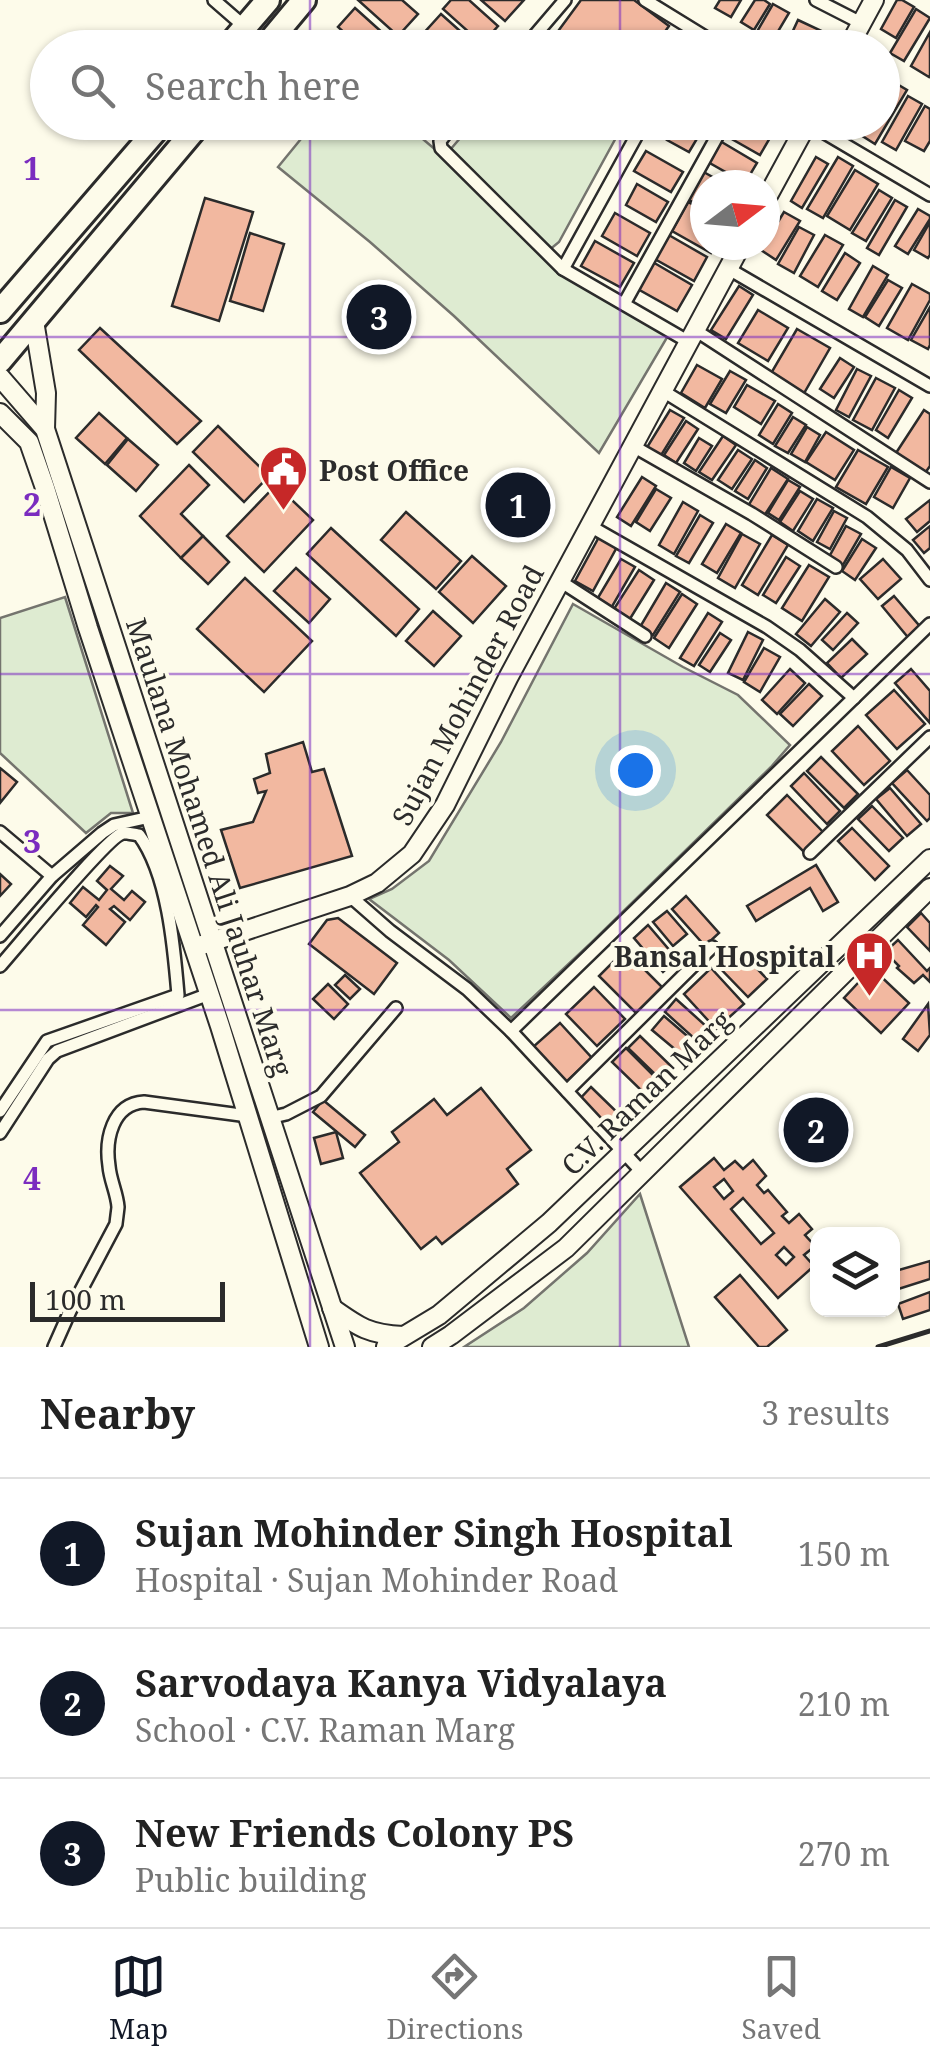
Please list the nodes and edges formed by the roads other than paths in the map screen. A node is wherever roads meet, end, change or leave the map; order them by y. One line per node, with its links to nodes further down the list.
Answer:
1 (214, 0): 9 (street)
2 (268, 0): 9 (highway)
3 (304, 0): 11 (highway)
4 (565, 0): 12 (street)
5 (645, 0): 13 (street)
6 (816, 0): 8 (street)
7 (874, 0): 8 (main road)
8 (861, 23): 14 (main road)
9 (245, 27): 10 (highway)
10 (243, 30)
11 (279, 30)
12 (539, 30)
13 (692, 30)
14 (857, 30)
15 (147, 140): 28 (highway)
16 (185, 140): 29 (highway)
17 (441, 140): 25 (street)
18 (634, 140): 25 (street)
19 (715, 140): 27 (street)
20 (799, 140): 22 (main road)
21 (837, 140): 23 (street)
22 (780, 174)
23 (930, 195)
24 (733, 260): 26 (main road, Sujan Mohinder Road)
25 (563, 269): 27 (street)
26 (728, 269): 30 (main road, Sujan Mohinder Road); 33 (street)
27 (624, 304): 30 (street)
28 (0, 311)
29 (34, 321): 31 (highway); 36 (main road)
30 (692, 336): 34 (main road, Sujan Mohinder Road); 38 (street)
31 (0, 362)
32 (0, 377): 36 (main road, Maulana Mohamed Ali Jauhar Marg)
33 (930, 385)
34 (663, 390): 37 (main road, Sujan Mohinder Road); 41 (street)
35 (0, 413): 47 (main road, Maulana Mohamed Ali Jauhar Marg)
36 (46, 429): 55 (main road, Maulana Mohamed Ali Jauhar Marg)
37 (633, 446): 39 (main road, Sujan Mohinder Road); 40 (street)
38 (930, 482)
39 (590, 526): 42 (main road, Sujan Mohinder Road); 45 (street)
40 (836, 567)
41 (930, 580)
42 (560, 582): 44 (street); 53 (main road, Sujan Mohinder Road)
43 (930, 624): 45 (street)
44 (645, 636)
45 (854, 698): 60 (street)
46 (930, 737): 49 (street)
47 (150, 817): 51 (street); 55 (main road, Maulana Mohamed Ali Jauhar Marg)
48 (0, 832): 51 (street)
49 (810, 854)
50 (930, 858): 66 (main road, C.V. Raman Marg)
51 (52, 876): 54 (street)
52 (930, 888): 67 (main road, C.V. Raman Marg)
53 (350, 896): 55 (main road, Sujan Mohinder Road); 60 (street)
54 (0, 936)
55 (202, 945): 58 (main road, Maulana Mohamed Ali Jauhar Marg); 64 (main road, Maulana Mohamed Ali Jauhar Marg)
56 (712, 948): 61 (street)
57 (0, 966): 62 (street)
58 (209, 994): 63 (main road, Maulana Mohamed Ali Jauhar Marg); 65 (street)
59 (396, 1008): 64 (street)
60 (510, 1030): 61 (street)
61 (567, 1091): 66 (street)
62 (0, 1111)
63 (248, 1116): 70 (street); 71 (main road, Maulana Mohamed Ali Jauhar Marg)
64 (269, 1118): 68 (main road, Maulana Mohamed Ali Jauhar Marg)
65 (0, 1132)
66 (623, 1152): 67 (street); 69 (main road, C.V. Raman Marg)
67 (642, 1172): 74 (main road, C.V. Raman Marg)
68 (332, 1307): 69 (main road); 72 (main road, Maulana Mohamed Ali Jauhar Marg)
69 (404, 1336): 73 (main road, C.V. Raman Marg)
70 (54, 1347)
71 (320, 1347)
72 (344, 1347)
73 (386, 1347)
74 (432, 1347)

